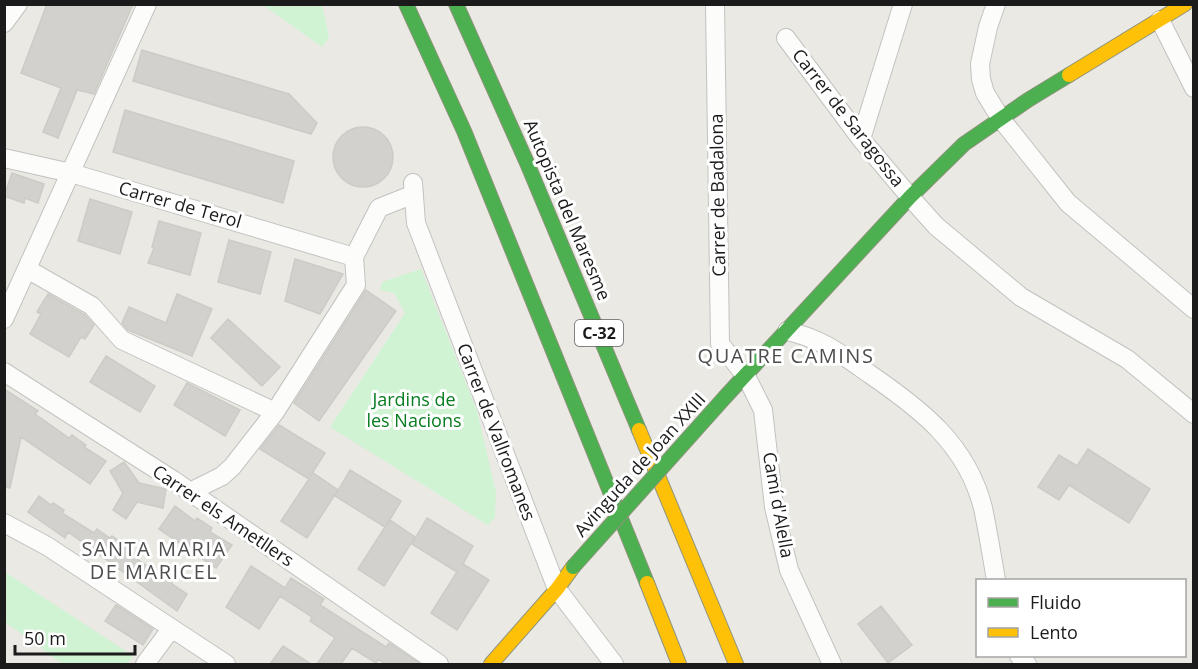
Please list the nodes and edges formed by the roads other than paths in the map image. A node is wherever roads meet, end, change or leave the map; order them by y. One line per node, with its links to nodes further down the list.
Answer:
1 (18, 4): 10 (street)
2 (147, 4): 16 (street)
3 (406, 4): 37 (main road, C-32)
4 (456, 4): 38 (main road, Autopista del Maresme / C-32)
5 (715, 4): 24 (street, Carrer de Badalona)
6 (903, 4): 14 (street)
7 (996, 4): 13 (street)
8 (1185, 4): 9 (main road, Avinguda de Joan XXIII)
9 (1160, 20): 12 (street); 13 (main road, Avinguda de Joan XXIII)
10 (4, 23)
11 (786, 39): 14 (street, Carrer de Saragossa)
12 (1194, 88)
13 (1001, 119): 17 (main road, Avinguda de Joan XXIII); 20 (street)
14 (861, 139): 17 (street, Carrer de Saragossa)
15 (4, 158): 16 (street, Carrer de Terol)
16 (71, 173): 18 (street, Carrer de Terol); 19 (street)
17 (910, 197): 22 (main road, Avinguda de Joan XXIII); 26 (street, Carrer de Saragossa)
18 (354, 257): 25 (street); 30 (street, Carrer de Vallromanes)
19 (27, 269): 21 (street); 25 (street)
20 (1194, 309)
21 (4, 319)
22 (787, 331): 24 (main road, Avinguda de Joan XXIII); 29 (street)
23 (4, 372): 27 (street, Carrer els Ametllers)
24 (746, 376): 30 (main road, Avinguda de Joan XXIII, bridge); 39 (street, Camí d'Alella)
25 (275, 412): 27 (street)
26 (1194, 414)
27 (190, 492): 34 (street, Carrer els Ametllers)
28 (4, 523): 31 (street)
29 (996, 579)
30 (556, 589): 35 (main road, Avinguda de Joan XXIII); 36 (street, Carrer de Vallromanes)
31 (171, 629): 32 (street); 33 (street)
32 (145, 664)
33 (226, 664)
34 (439, 664)
35 (491, 664)
36 (614, 664)
37 (679, 664)
38 (738, 664)
39 (832, 664)

